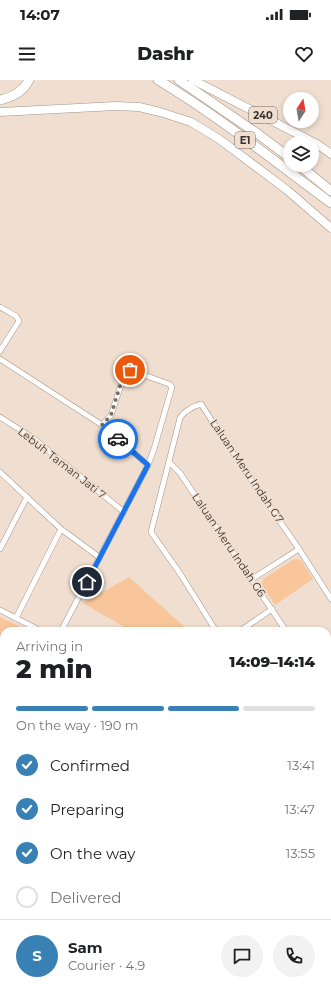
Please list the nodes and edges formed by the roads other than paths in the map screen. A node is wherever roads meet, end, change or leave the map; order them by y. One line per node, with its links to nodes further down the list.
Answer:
1 (29, 80): 5 (highway)
2 (158, 80): 11 (highway, E1)
3 (179, 80): 7 (highway, E1)
4 (194, 80): 8 (main road, 240)
5 (0, 100)
6 (0, 112): 12 (main road)
7 (283, 153)
8 (331, 154)
9 (308, 172): 10 (highway)
10 (331, 191)
11 (331, 203)
12 (331, 228)
13 (0, 307): 14 (street)
14 (0, 351)
15 (0, 359): 17 (street)
16 (0, 417): 22 (street, Lebuh Taman Jati 7)
17 (102, 425): 19 (street); 19 (street)
18 (169, 462): 25 (street, Laluan Meru Indah G7); 27 (street, Laluan Meru Indah G6); 34 (street)
19 (148, 465): 22 (street)
20 (0, 472): 21 (street)
21 (27, 497): 23 (street); 24 (street)
22 (124, 512): 26 (street)
23 (62, 529): 26 (street); 31 (street)
24 (0, 549)
25 (299, 549): 27 (street); 28 (street, Laluan Meru Indah G7)
26 (99, 557): 33 (street)
27 (252, 579): 29 (street, Laluan Meru Indah G6)
28 (331, 599)
29 (272, 609): 35 (street); 36 (street, Laluan Meru Indah G6)
30 (0, 610): 31 (street)
31 (16, 618): 32 (street)
32 (33, 627)
33 (63, 627)
34 (214, 627)
35 (246, 627)
36 (283, 627)

